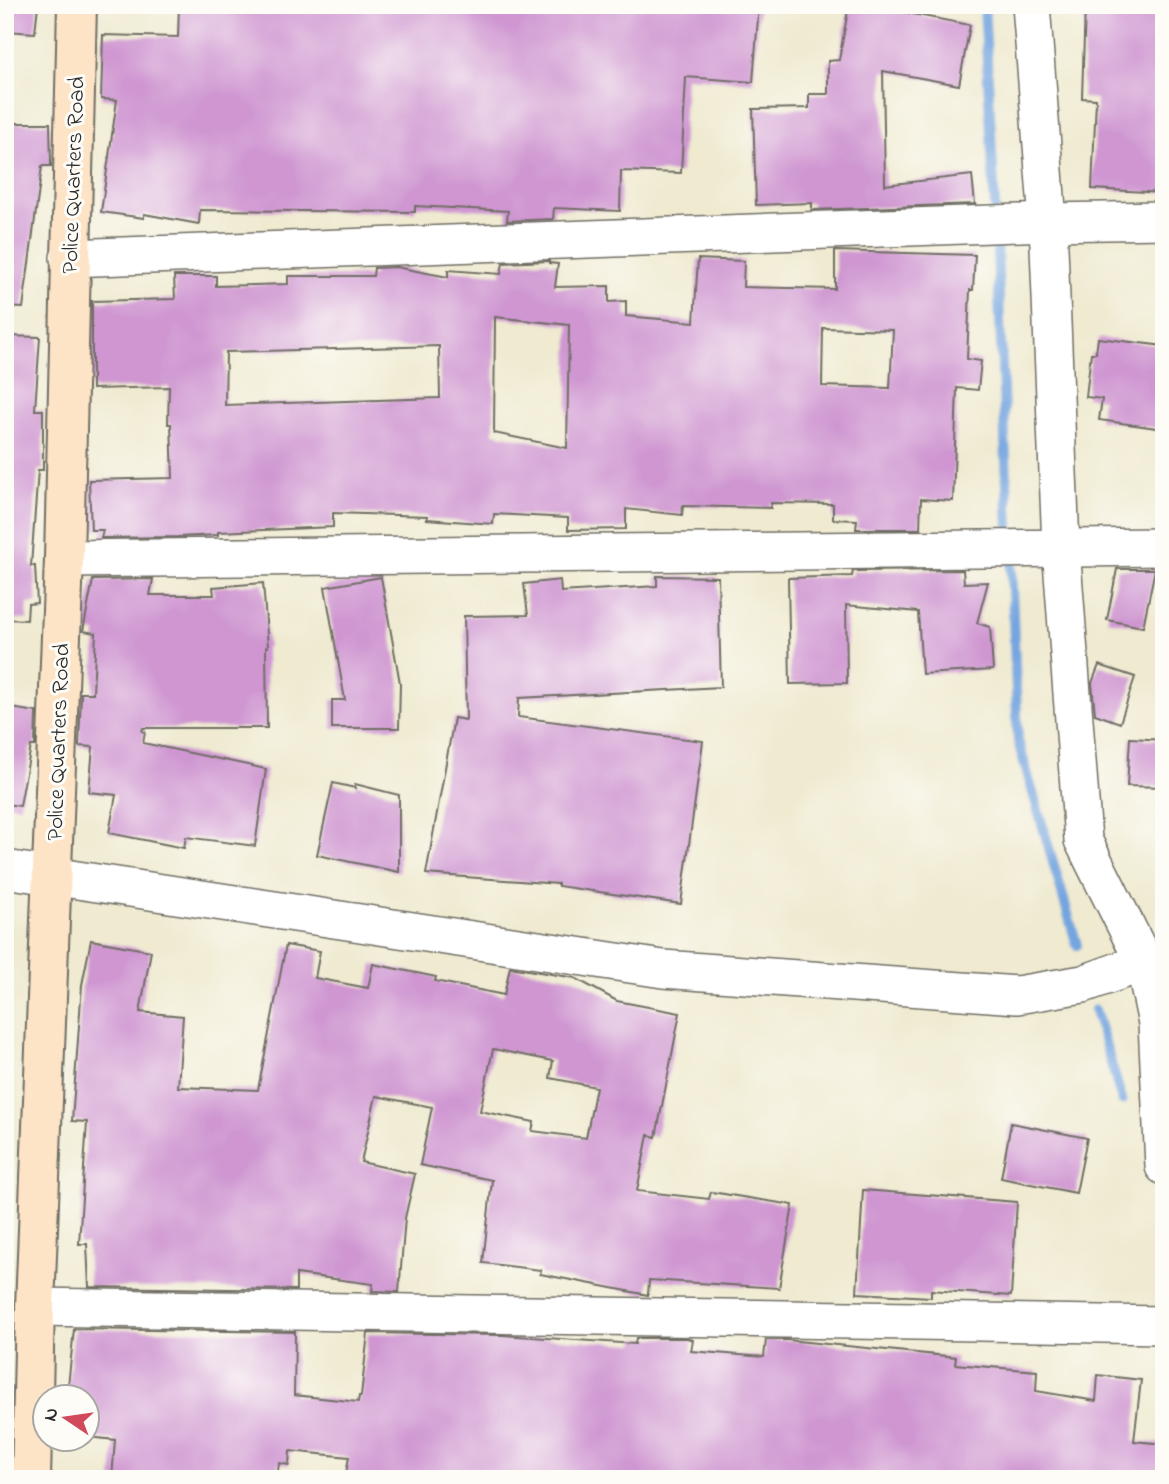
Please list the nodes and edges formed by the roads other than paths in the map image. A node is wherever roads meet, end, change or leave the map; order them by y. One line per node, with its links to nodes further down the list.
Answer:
1 (77, 5): 5 (street, Police Quarters Road)
2 (1031, 5): 4 (street)
3 (1164, 220): 4 (street)
4 (1048, 222): 5 (street); 6 (street)
5 (69, 258): 8 (street, Police Quarters Road)
6 (1061, 547): 7 (street); 8 (street); 11 (street)
7 (1164, 547)
8 (64, 559): 10 (street, Police Quarters Road)
9 (5, 869): 10 (street)
10 (51, 876): 11 (street); 13 (street, Police Quarters Road)
11 (1154, 960): 12 (street)
12 (1164, 1167)
13 (35, 1307): 14 (street); 15 (street, Police Quarters Road)
14 (1164, 1325)
15 (31, 1479)

